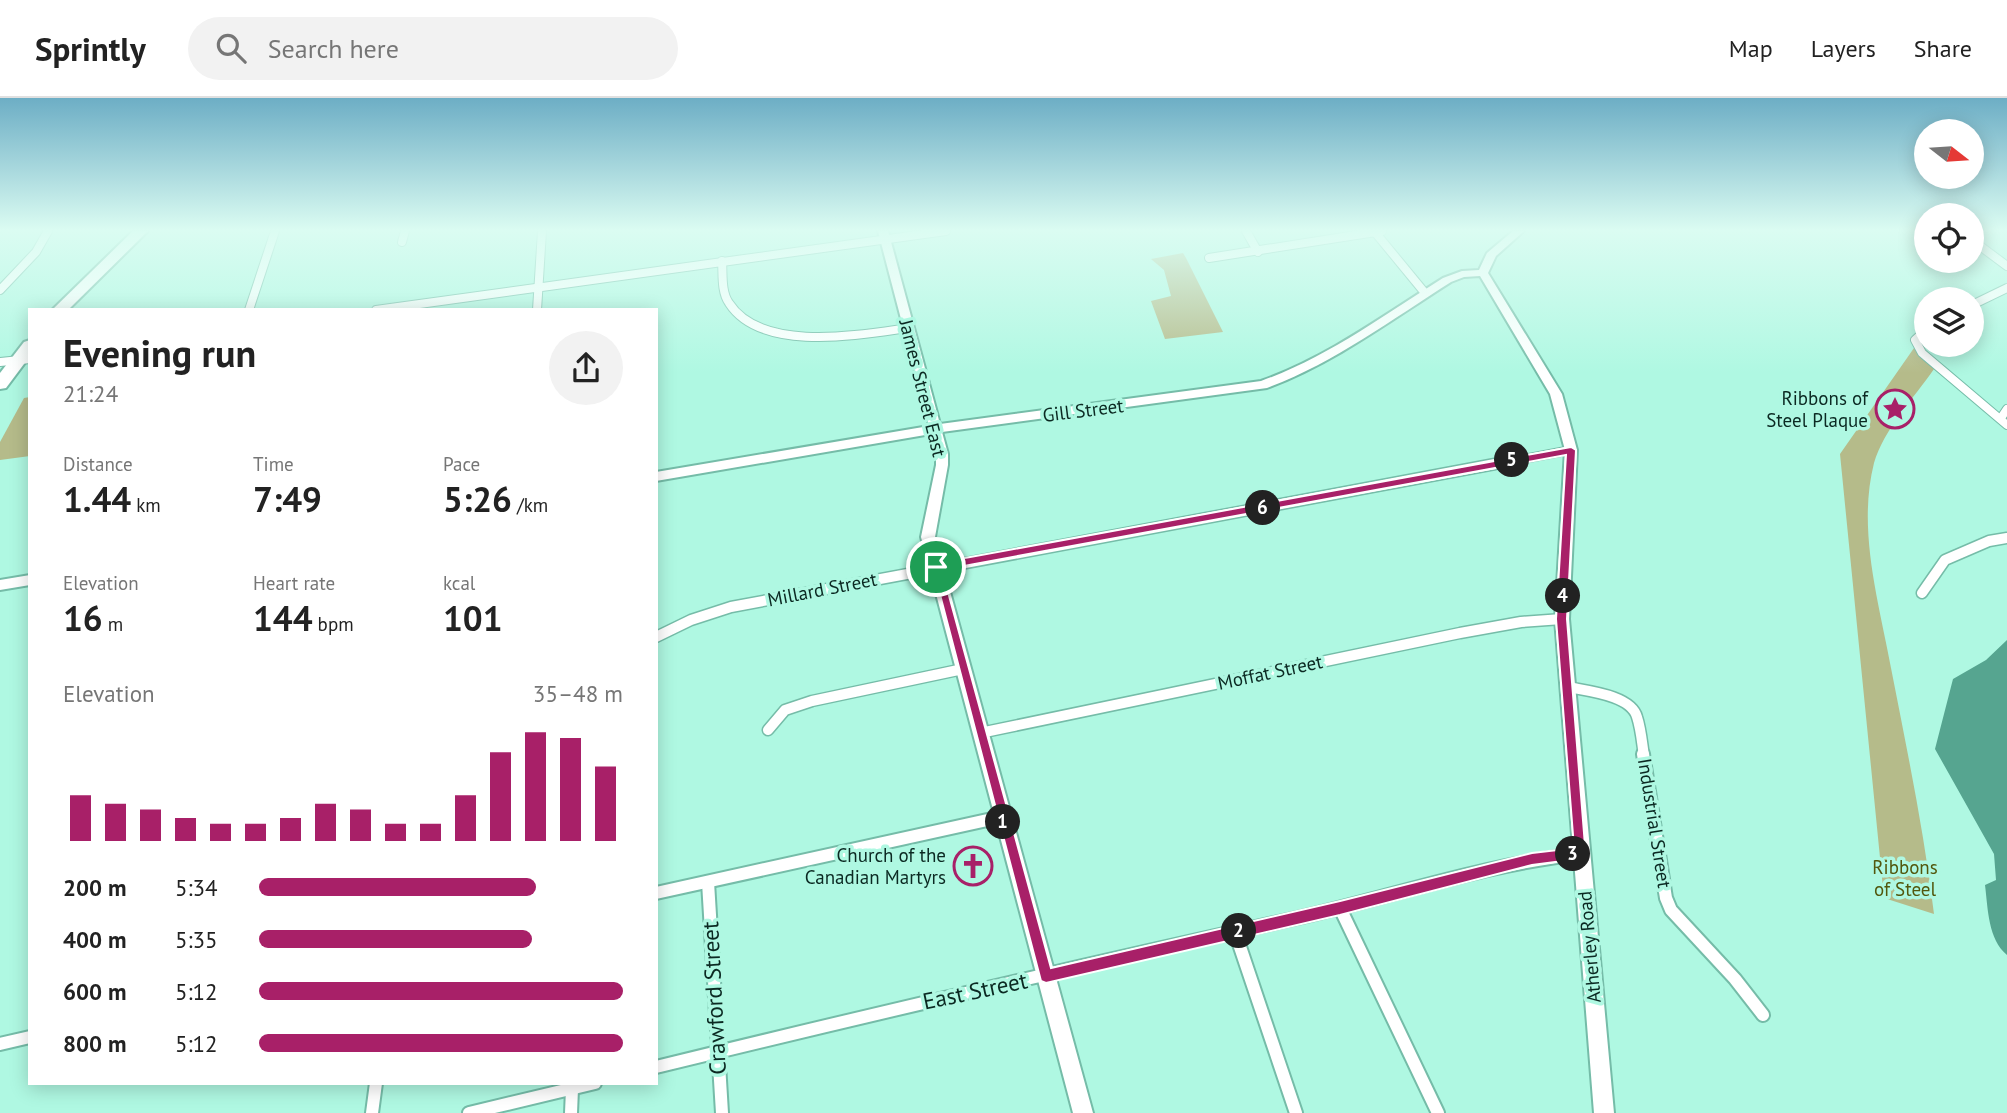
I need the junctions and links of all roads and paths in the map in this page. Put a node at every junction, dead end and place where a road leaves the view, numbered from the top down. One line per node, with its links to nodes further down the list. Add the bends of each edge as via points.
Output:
1 (92, 278): 14 (highway)
2 (259, 278): 15 (street)
3 (539, 278): 10 (street)
4 (599, 278): 10 (street)
5 (725, 278): 18 (street, via 729,304 741,318 761,328 815,337)
6 (895, 278): 18 (main road, James Street East)
7 (1411, 278): 12 (street)
8 (1453, 278): 12 (main road, Gill Street)
9 (1486, 278): 26 (main road, Atherley Road, via 1556,394)
10 (538, 287): 16 (street); 17 (street)
11 (2007, 288): 13 (street)
12 (1425, 293): 25 (main road, Gill Street, via 1302,369 1263,385)
13 (1984, 299)
14 (62, 308)
15 (250, 308)
16 (390, 308)
17 (537, 308)
18 (908, 328): 25 (main road, James Street East)
19 (1927, 357): 24 (street)
20 (24, 360): 21 (street); 22 (highway)
21 (0, 362)
22 (0, 384)
23 (2007, 409): 24 (street)
24 (2004, 421)
25 (935, 429): 27 (main road, Gill Street); 29 (main road, James Street East, via 943,471 928,523)
26 (1571, 450): 29 (street, Millard Street); 33 (main road, Atherley Road)
27 (658, 477)
28 (2007, 538): 32 (street, via 1945,560)
29 (936, 567): 34 (street, Millard Street, via 730,607); 35 (main road, James Street East)
30 (28, 580): 31 (main road)
31 (0, 585)
32 (1922, 593)
33 (1562, 619): 36 (main road, Atherley Road); 38 (street, Moffat Street, via 1460,633)
34 (658, 635)
35 (963, 668): 37 (street, via 812,701 785,710); 38 (main road, James Street East)
36 (1568, 687): 40 (main road, Atherley Road); 46 (street, Industrial Street, via 1612,699 1637,714 1671,910)
37 (768, 730)
38 (979, 733): 39 (main road, James Street East)
39 (1002, 817): 41 (street); 45 (main road, James Street East)
40 (1581, 854): 43 (street, East Street, via 1532,859); 61 (main road, Atherley Road)
41 (708, 882): 42 (street); 49 (street, Crawford Street)
42 (658, 893)
43 (1340, 908): 44 (street, East Street); 60 (street)
44 (1235, 932): 45 (street, East Street); 59 (street)
45 (1046, 976): 49 (street, East Street); 58 (main road, James Street East)
46 (1763, 1015)
47 (28, 1037): 48 (street)
48 (0, 1044)
49 (716, 1052): 50 (street, East Street); 57 (street, Crawford Street)
50 (658, 1067)
51 (376, 1085): 54 (street)
52 (587, 1085): 53 (street)
53 (572, 1089): 55 (street); 56 (street)
54 (372, 1113)
55 (469, 1113)
56 (571, 1113)
57 (722, 1113)
58 (1083, 1113)
59 (1296, 1113)
60 (1437, 1113)
61 (1604, 1113)

